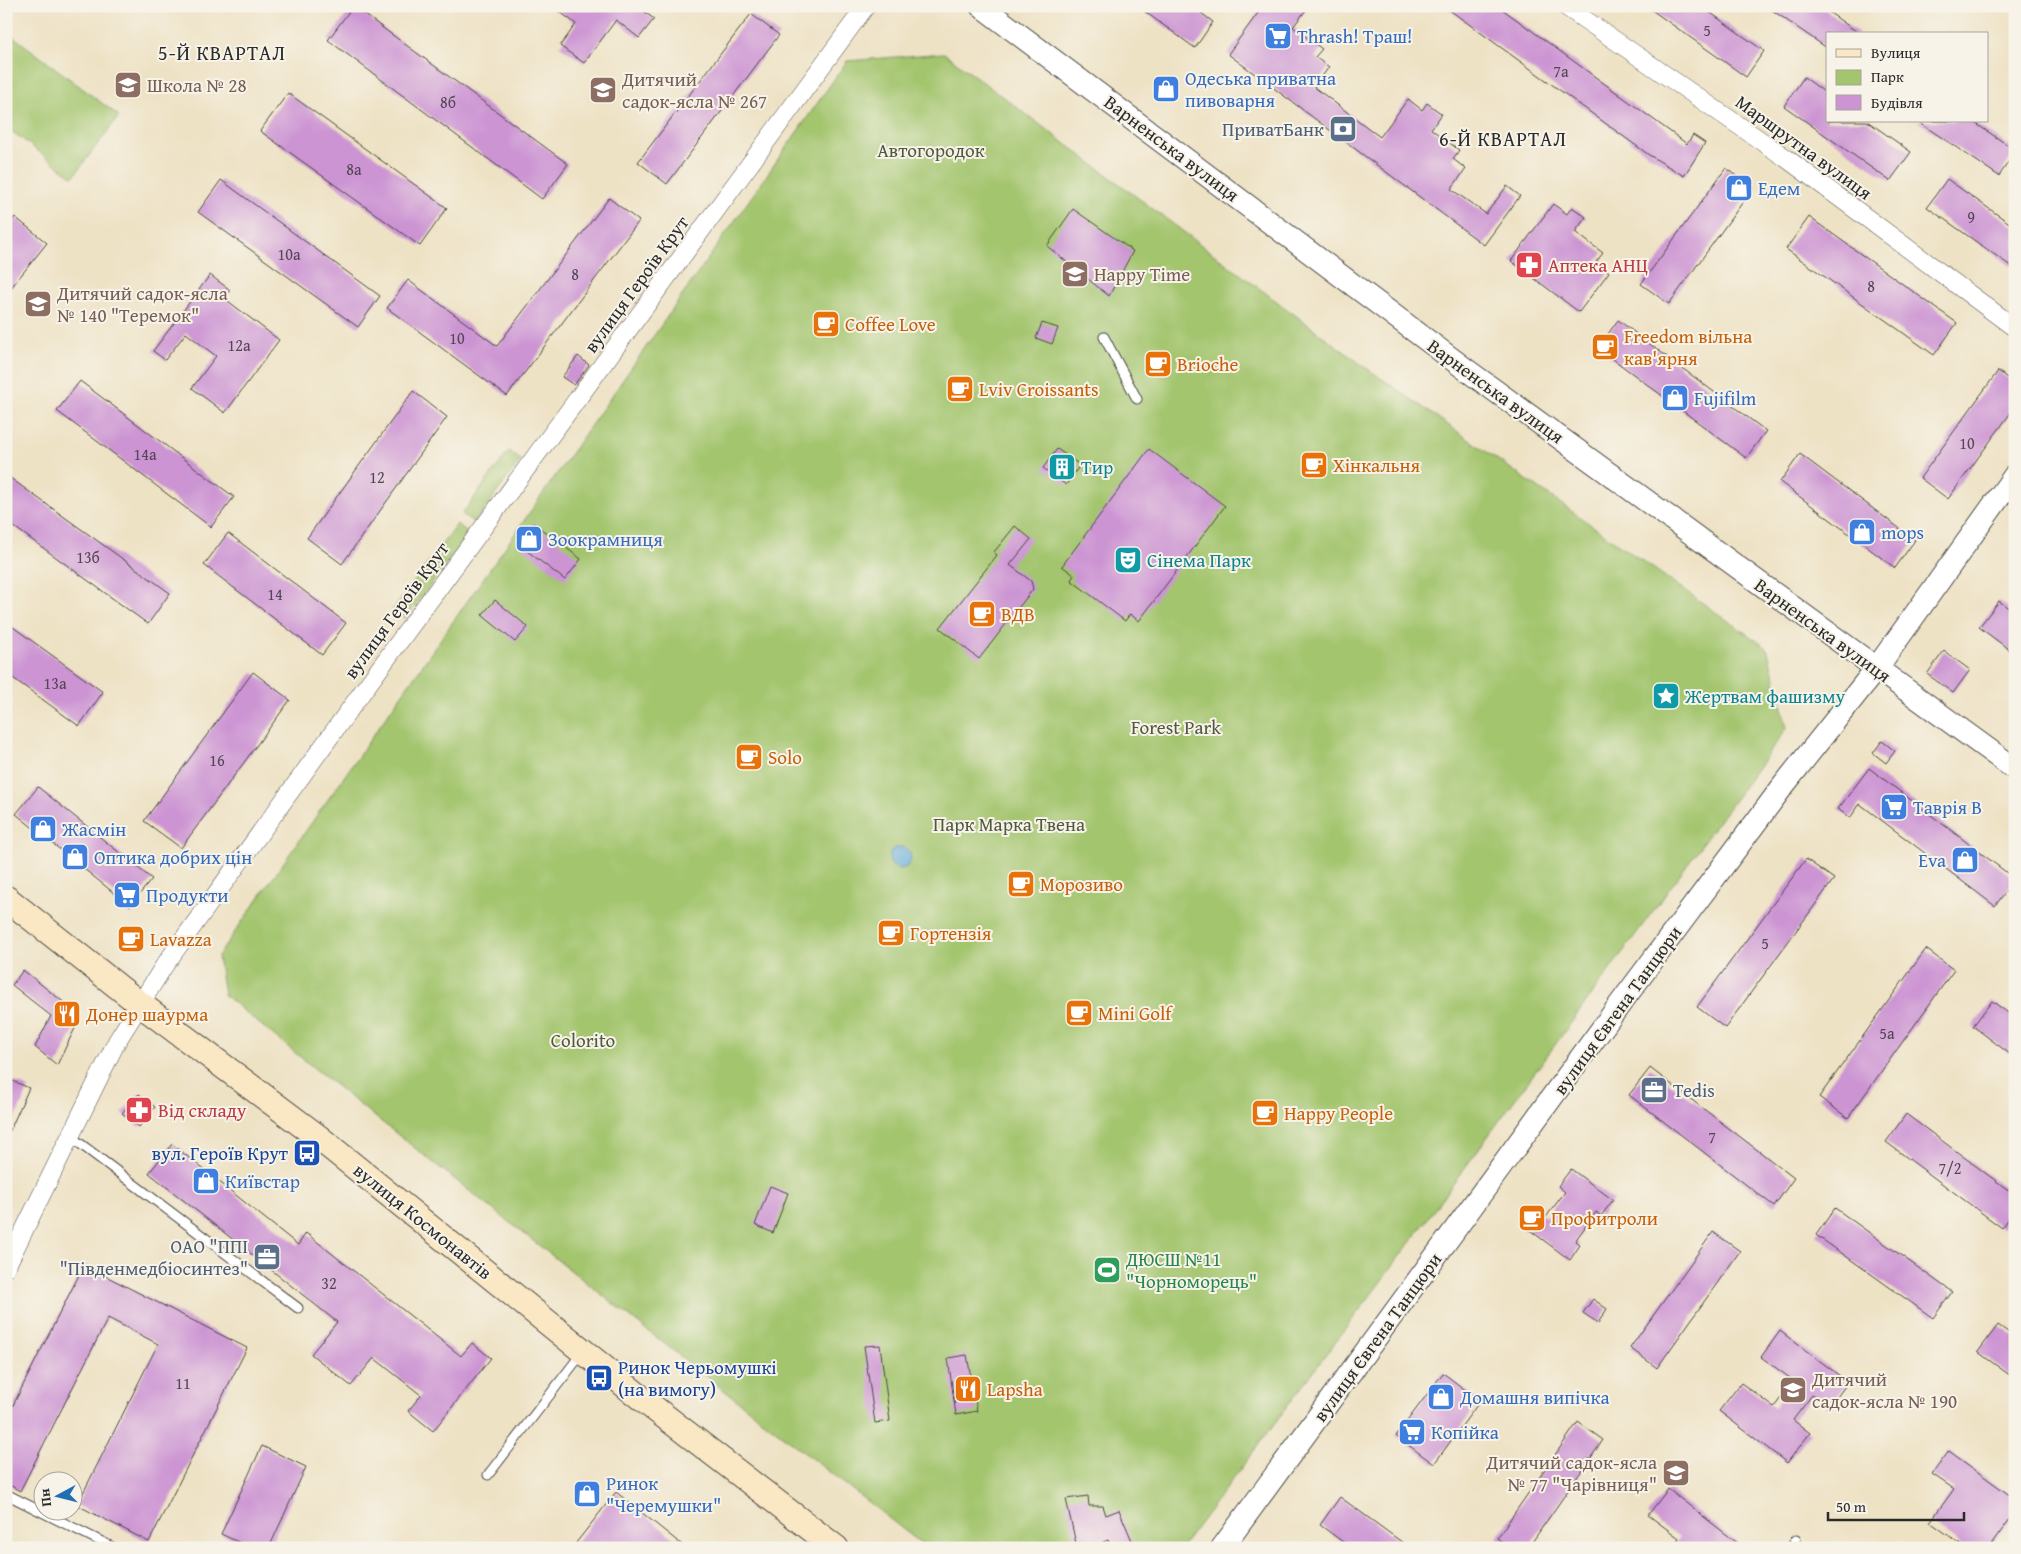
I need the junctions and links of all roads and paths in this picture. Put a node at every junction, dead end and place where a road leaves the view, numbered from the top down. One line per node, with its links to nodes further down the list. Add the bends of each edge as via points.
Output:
1 (866, 6): 11 (street, вулиця Героїв Крут, via 164,966)
2 (981, 6): 8 (street, Варненська вулиця, via 1468,371)
3 (1564, 6): 4 (street, Маршрутна вулиця, via 1786,158)
4 (2015, 328)
5 (1104, 337): 6 (lane)
6 (1137, 399)
7 (2015, 476): 8 (street, вулиця Євгена Танцюри)
8 (1876, 669): 9 (street, Варненська вулиця); 20 (street, вулиця Євгена Танцюри, via 1783,786 1649,965)
9 (2015, 769)
10 (6, 898): 11 (main road, вулиця Космонавтів)
11 (140, 1004): 12 (street, вулиця Героїв Крут, via 117,1041); 15 (main road, вулиця Космонавтів, via 318,1138)
12 (70, 1136): 13 (street, вулиця Героїв Крут); 14 (lane)
13 (6, 1267)
14 (298, 1308)
15 (584, 1351): 16 (lane); 18 (main road, вулиця Космонавтів)
16 (488, 1475)
17 (6, 1494): 19 (lane)
18 (823, 1542)
19 (114, 1548)
20 (1222, 1548)

